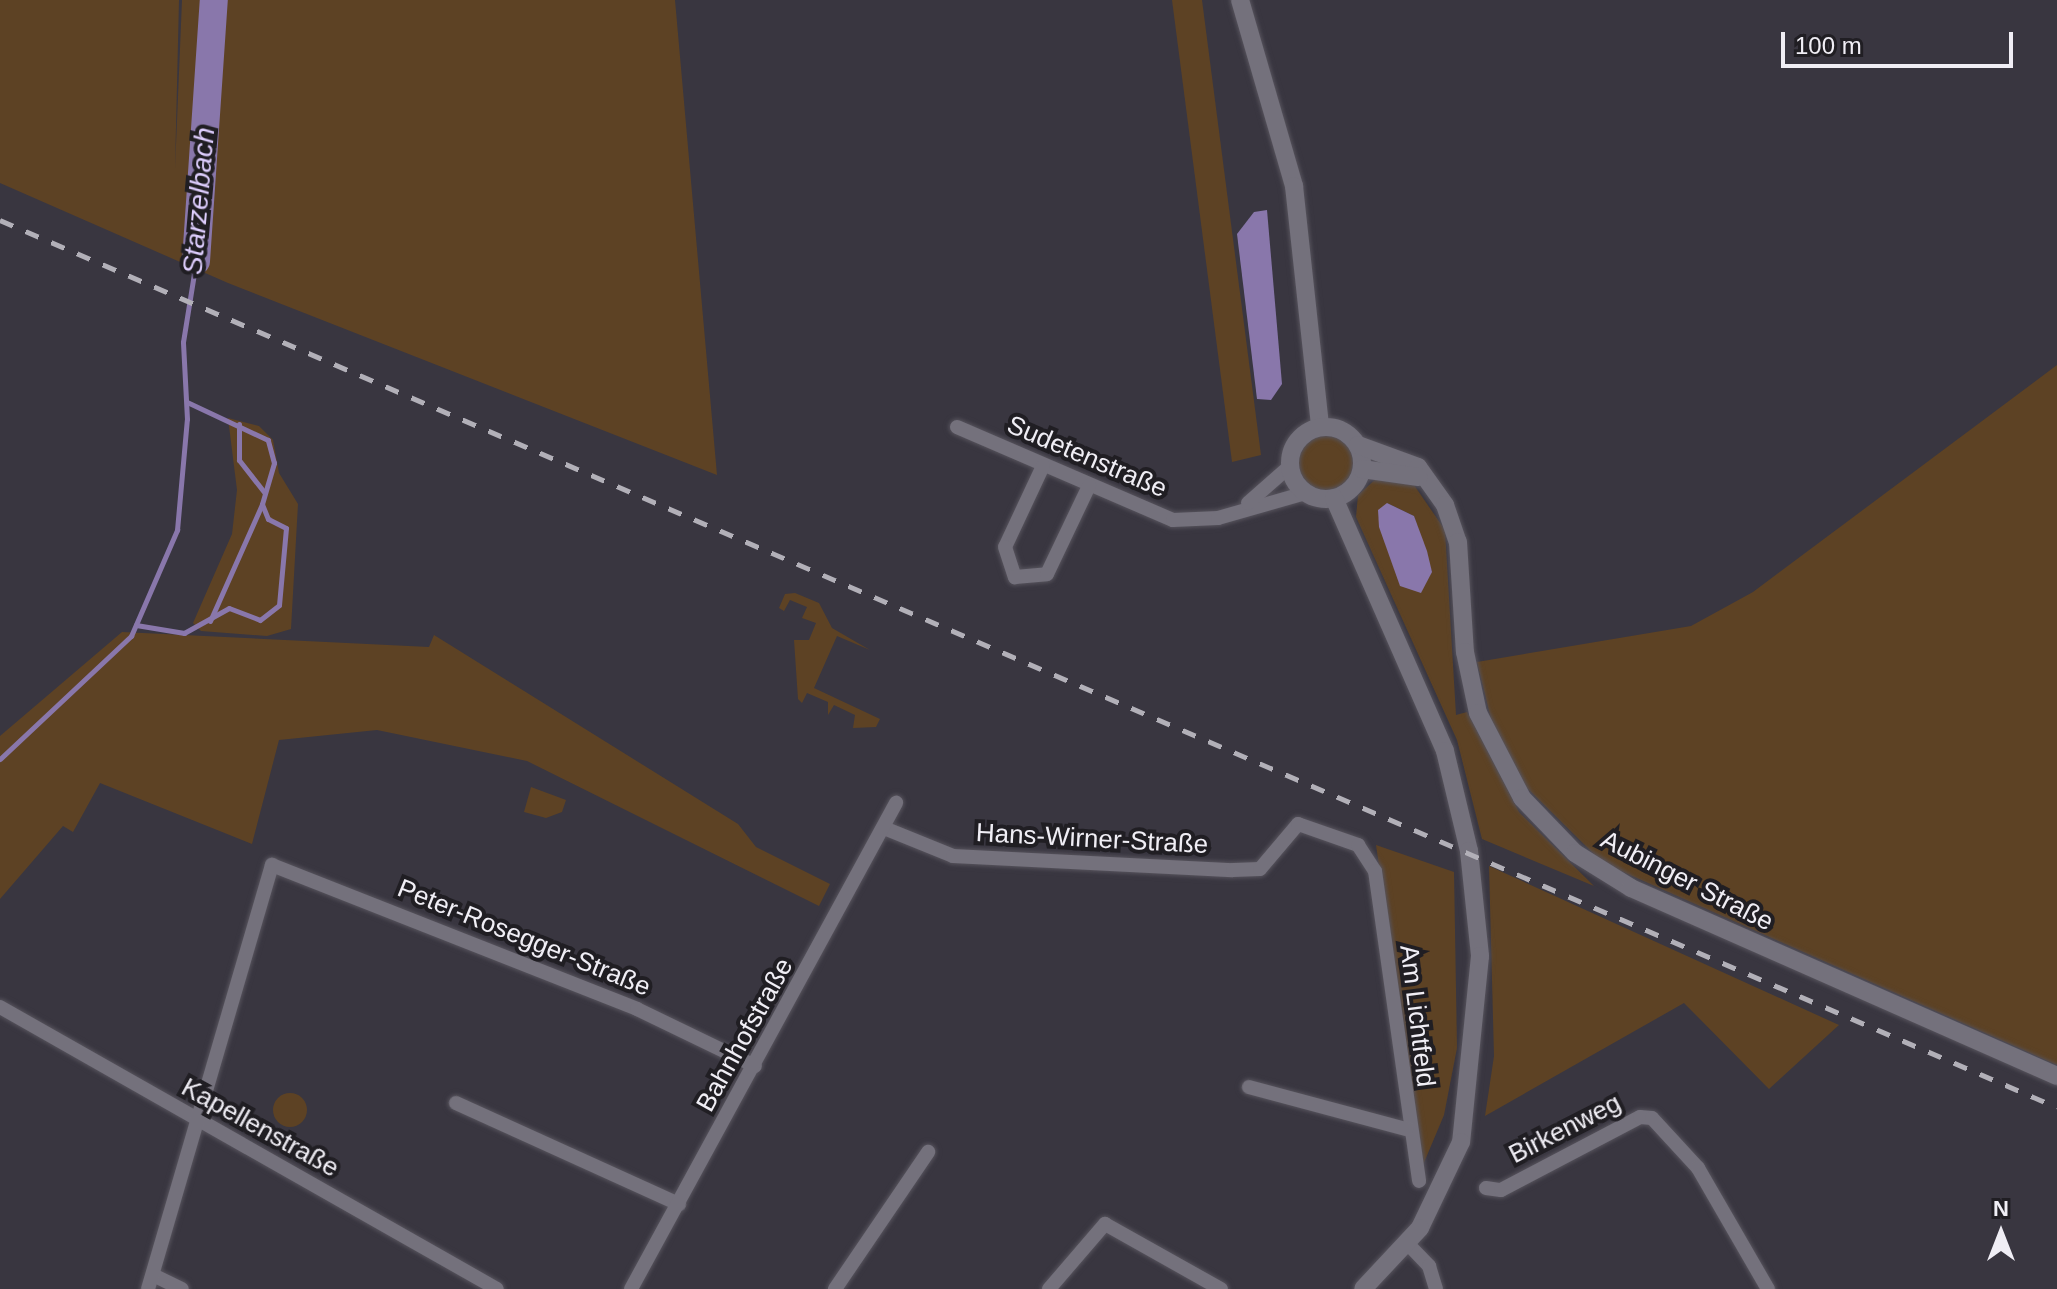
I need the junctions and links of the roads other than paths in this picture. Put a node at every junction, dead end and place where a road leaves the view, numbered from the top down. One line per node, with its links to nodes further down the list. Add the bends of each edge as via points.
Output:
1 (1240, 0): 3 (main road, via 1294,186)
2 (957, 427): 5 (street, Sudetenstraße)
3 (1320, 427): 4 (main road, via 1342,430); 6 (main road, via 1294,445)
4 (1358, 445): 7 (main road); 9 (main road, Aubinger Straße, via 1409,461)
5 (1043, 466): 8 (street, Sudetenstraße); 8 (street, via 1005,547 1015,577 1047,574)
6 (1290, 466): 10 (main road); 12 (street, Sudetenstraße)
7 (1362, 469): 9 (main road, via 1407,472); 11 (main road, via 1355,485)
8 (1089, 486): 12 (street, Sudetenstraße, via 1173,520 1202,521)
9 (1437, 491): 18 (main road, Aubinger Straße, via 1458,542 1465,652 1478,713 1508,777 1554,833 1631,888)
10 (1306, 493): 11 (main road); 12 (street, Sudetenstraße)
11 (1334, 498): 27 (main road, via 1429,708 1458,793 1478,918 1480,994 1461,1142 1441,1193)
12 (1245, 506)
13 (896, 803): 14 (street, Bahnhofstraße)
14 (884, 828): 15 (street, Hans-Wirner-Straße, via 953,856 1233,870 1260,869 1298,824 1313,824); 17 (street, Bahnhofstraße)
15 (1370, 856): 22 (street, Am Lichtfeld)
16 (0, 1007): 21 (street, Kapellenstraße)
17 (755, 1066): 21 (street, Peter-Rosegger-Straße, via 637,1009 272,865); 26 (street, Bahnhofstraße)
18 (2057, 1076)
19 (1249, 1087): 22 (street)
20 (456, 1103): 26 (street)
21 (201, 1124): 28 (street); 30 (street, Kapellenstraße)
22 (1406, 1129): 24 (street, Am Lichtfeld)
23 (928, 1152): 32 (street)
24 (1419, 1181)
25 (1486, 1188): 37 (street, Birkenweg, via 1501,1190 1640,1117 1652,1118 1698,1168)
26 (679, 1204): 31 (street, Bahnhofstraße)
27 (1407, 1243): 35 (main road); 36 (street, via 1429,1266)
28 (151, 1282): 29 (street)
29 (182, 1289)
30 (497, 1289)
31 (631, 1289)
32 (835, 1289)
33 (1049, 1289): 34 (street, via 1105,1224)
34 (1221, 1289)
35 (1363, 1289)
36 (1436, 1289)
37 (1768, 1289)

